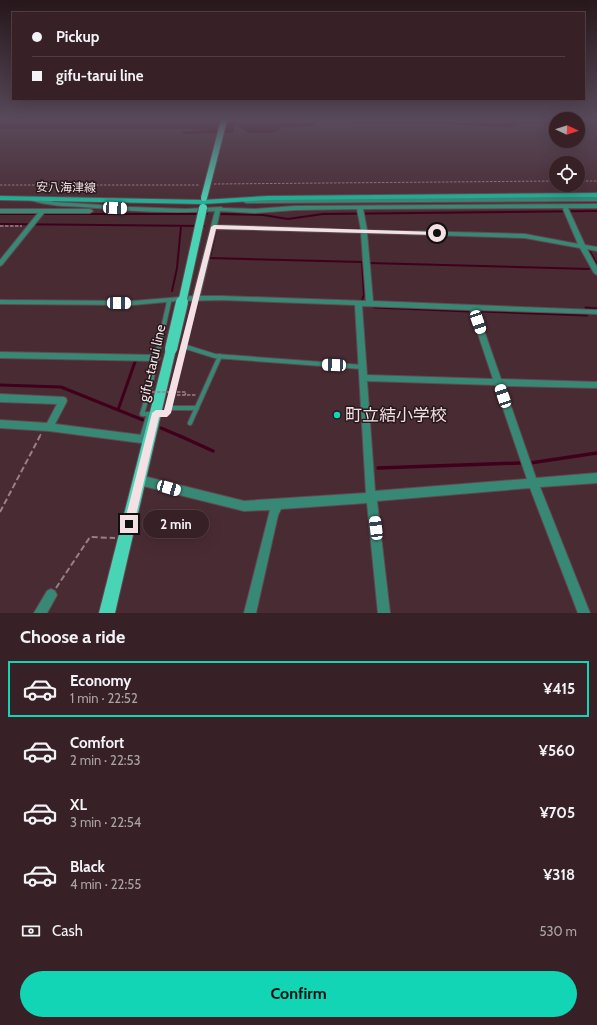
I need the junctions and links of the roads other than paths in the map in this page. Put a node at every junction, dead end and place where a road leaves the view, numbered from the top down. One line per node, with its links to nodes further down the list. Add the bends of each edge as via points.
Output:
1 (217, 149): 9 (main road, gifu-tarui line, bridge)
2 (597, 196): 7 (street, 安八海津線, via 297,197)
3 (0, 198): 4 (street, 安八海津線)
4 (29, 198): 9 (street, 安八海津線); 16 (street, via 64,204)
5 (597, 199): 6 (street)
6 (442, 200): 8 (street); 10 (street)
7 (238, 201): 8 (street); 9 (street, 安八海津線)
8 (287, 201): 13 (street)
9 (203, 203): 32 (main road, gifu-tarui line, bridge)
10 (519, 206): 11 (street); 12 (street); 14 (street)
11 (597, 206)
12 (360, 208): 13 (street, via 255,211); 20 (street)
13 (218, 209): 16 (street); 19 (street)
14 (566, 209): 15 (street); 21 (street)
15 (597, 209)
16 (147, 210): 18 (street)
17 (0, 211): 18 (street)
18 (42, 211): 23 (street)
19 (214, 227): 20 (street); 25 (street)
20 (364, 231): 21 (street, via 524,236); 29 (street)
21 (582, 246): 22 (street); 24 (street)
22 (597, 249)
23 (0, 264)
24 (597, 274)
25 (196, 298): 26 (street); 28 (street); 32 (lane)
26 (169, 300): 27 (street, via 133,303); 35 (lane)
27 (0, 302)
28 (358, 304): 29 (street); 36 (street)
29 (370, 304): 30 (street)
30 (473, 308): 31 (street); 38 (street)
31 (597, 312)
32 (177, 347): 34 (lane); 42 (main road, gifu-tarui line)
33 (0, 355): 35 (street)
34 (220, 356): 36 (lane); 41 (lane)
35 (156, 358): 46 (lane, via 142,414 149,414)
36 (362, 367): 37 (street)
37 (364, 378): 38 (street); 50 (street)
38 (498, 382): 39 (street); 49 (street)
39 (597, 385)
40 (0, 398): 45 (street, via 63,401)
41 (197, 408): 42 (lane); 43 (lane)
42 (162, 410): 46 (main road, gifu-tarui line)
43 (190, 423)
44 (0, 424): 45 (street)
45 (47, 427): 46 (street)
46 (146, 439): 48 (main road, gifu-tarui line)
47 (597, 478): 49 (street)
48 (139, 480): 51 (street, via 244,506); 54 (main road, gifu-tarui line)
49 (533, 483): 50 (street); 57 (street)
50 (372, 497): 51 (street); 56 (street)
51 (278, 505): 55 (street, via 273,514)
52 (51, 595): 53 (street)
53 (40, 613)
54 (107, 613)
55 (250, 613)
56 (384, 613)
57 (584, 613)

